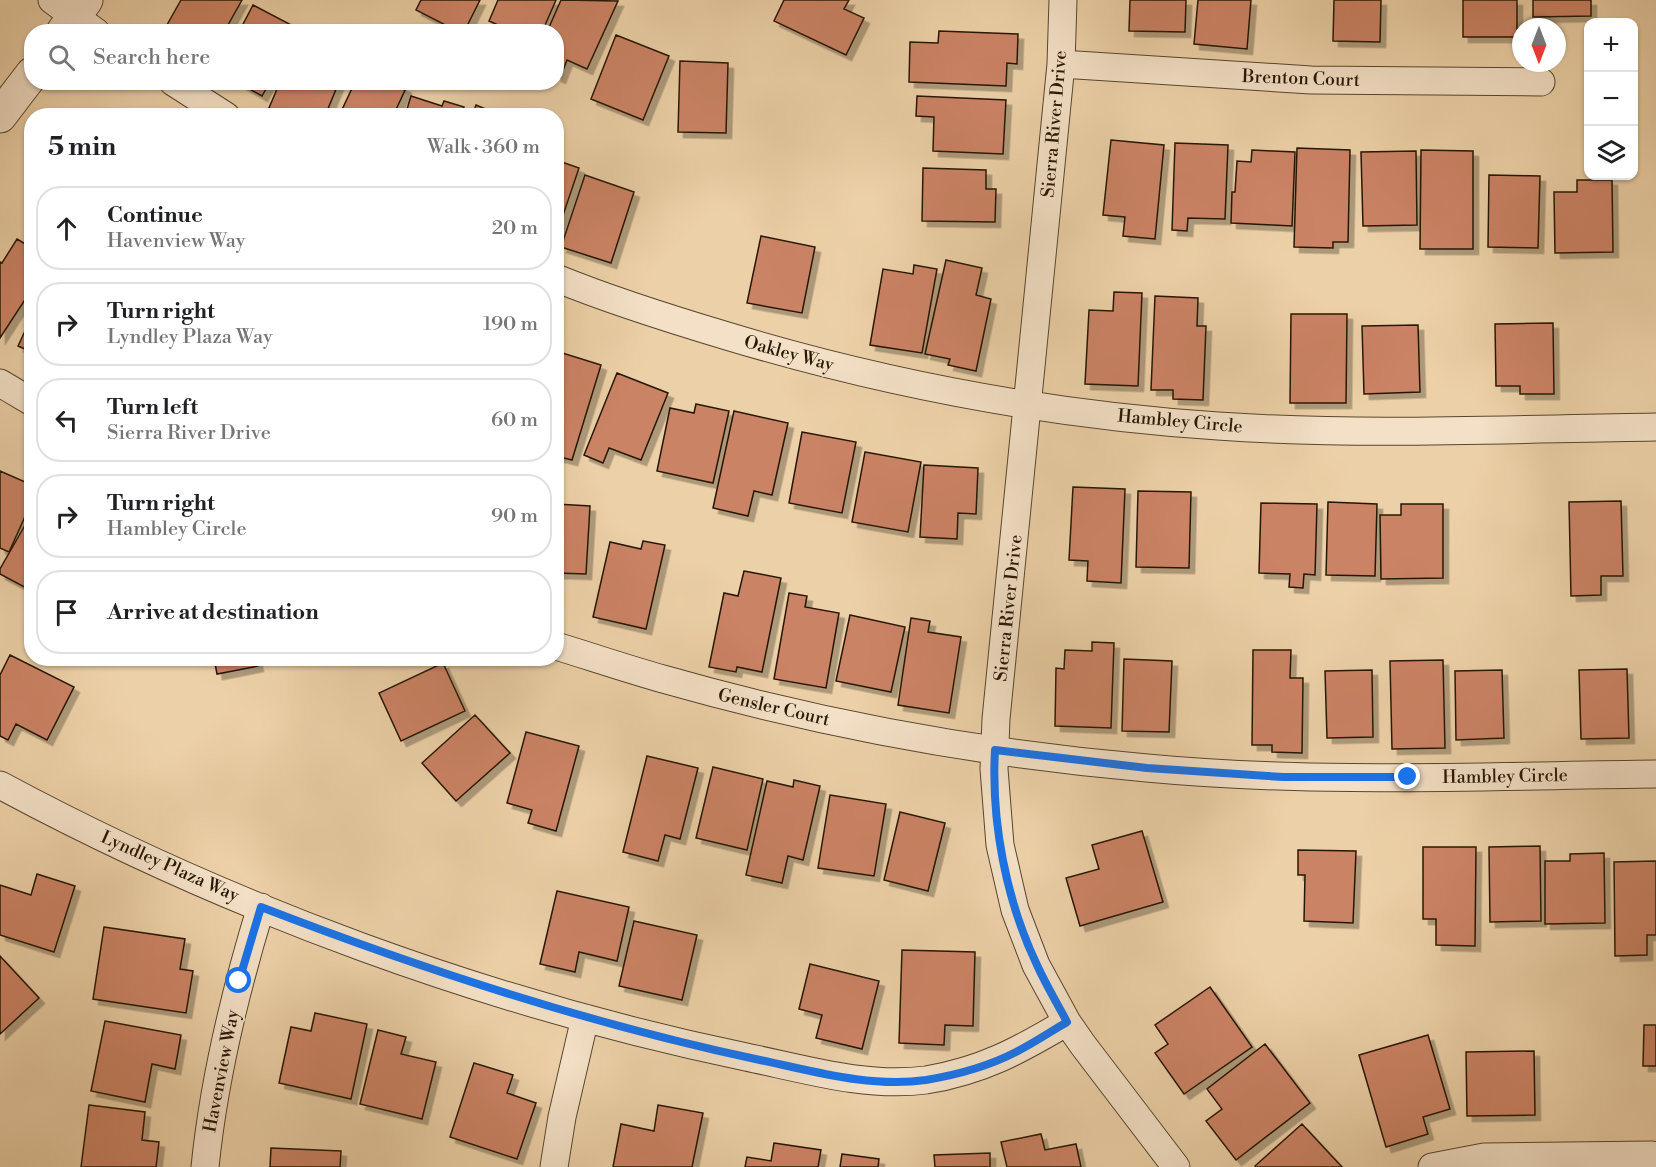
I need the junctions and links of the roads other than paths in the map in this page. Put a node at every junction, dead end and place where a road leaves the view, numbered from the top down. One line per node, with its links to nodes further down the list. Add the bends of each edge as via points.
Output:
1 (1063, 0): 2 (street, Sierra River Drive)
2 (1061, 64): 3 (street, Brenton Court, via 1311,80); 11 (street, Sierra River Drive)
3 (1541, 82)
4 (24, 84): 7 (street)
5 (185, 90): 6 (street)
6 (214, 108)
7 (0, 116)
8 (564, 281): 11 (street, Oakley Way, via 673,320 785,353 898,381)
9 (0, 383): 10 (street)
10 (24, 397)
11 (1028, 405): 12 (street, Hambley Circle, via 1217,426 1334,431); 14 (street, Sierra River Drive)
12 (1656, 428)
13 (564, 649): 14 (street, Gensler Court, via 748,702 880,731)
14 (995, 750): 15 (street, Hambley Circle, via 1147,768 1283,777); 19 (street, Sierra River Drive, via 1000,845 1016,910 1036,965)
15 (1656, 774)
16 (0, 785): 17 (street, Lyndley Plaza Way, via 146,857)
17 (261, 907): 18 (street, Lyndley Plaza Way, via 453,978); 21 (street, Havenview Way, via 239,981 211,1113)
18 (585, 1018): 19 (street, Lyndley Plaza Way, via 700,1047 876,1081 924,1080 971,1070 1016,1052); 22 (street)
19 (1067, 1022): 23 (street, Sierra River Drive)
20 (1652, 1155): 24 (street, via 1484,1157)
21 (206, 1167)
22 (554, 1167)
23 (1176, 1167)
24 (1432, 1167)

